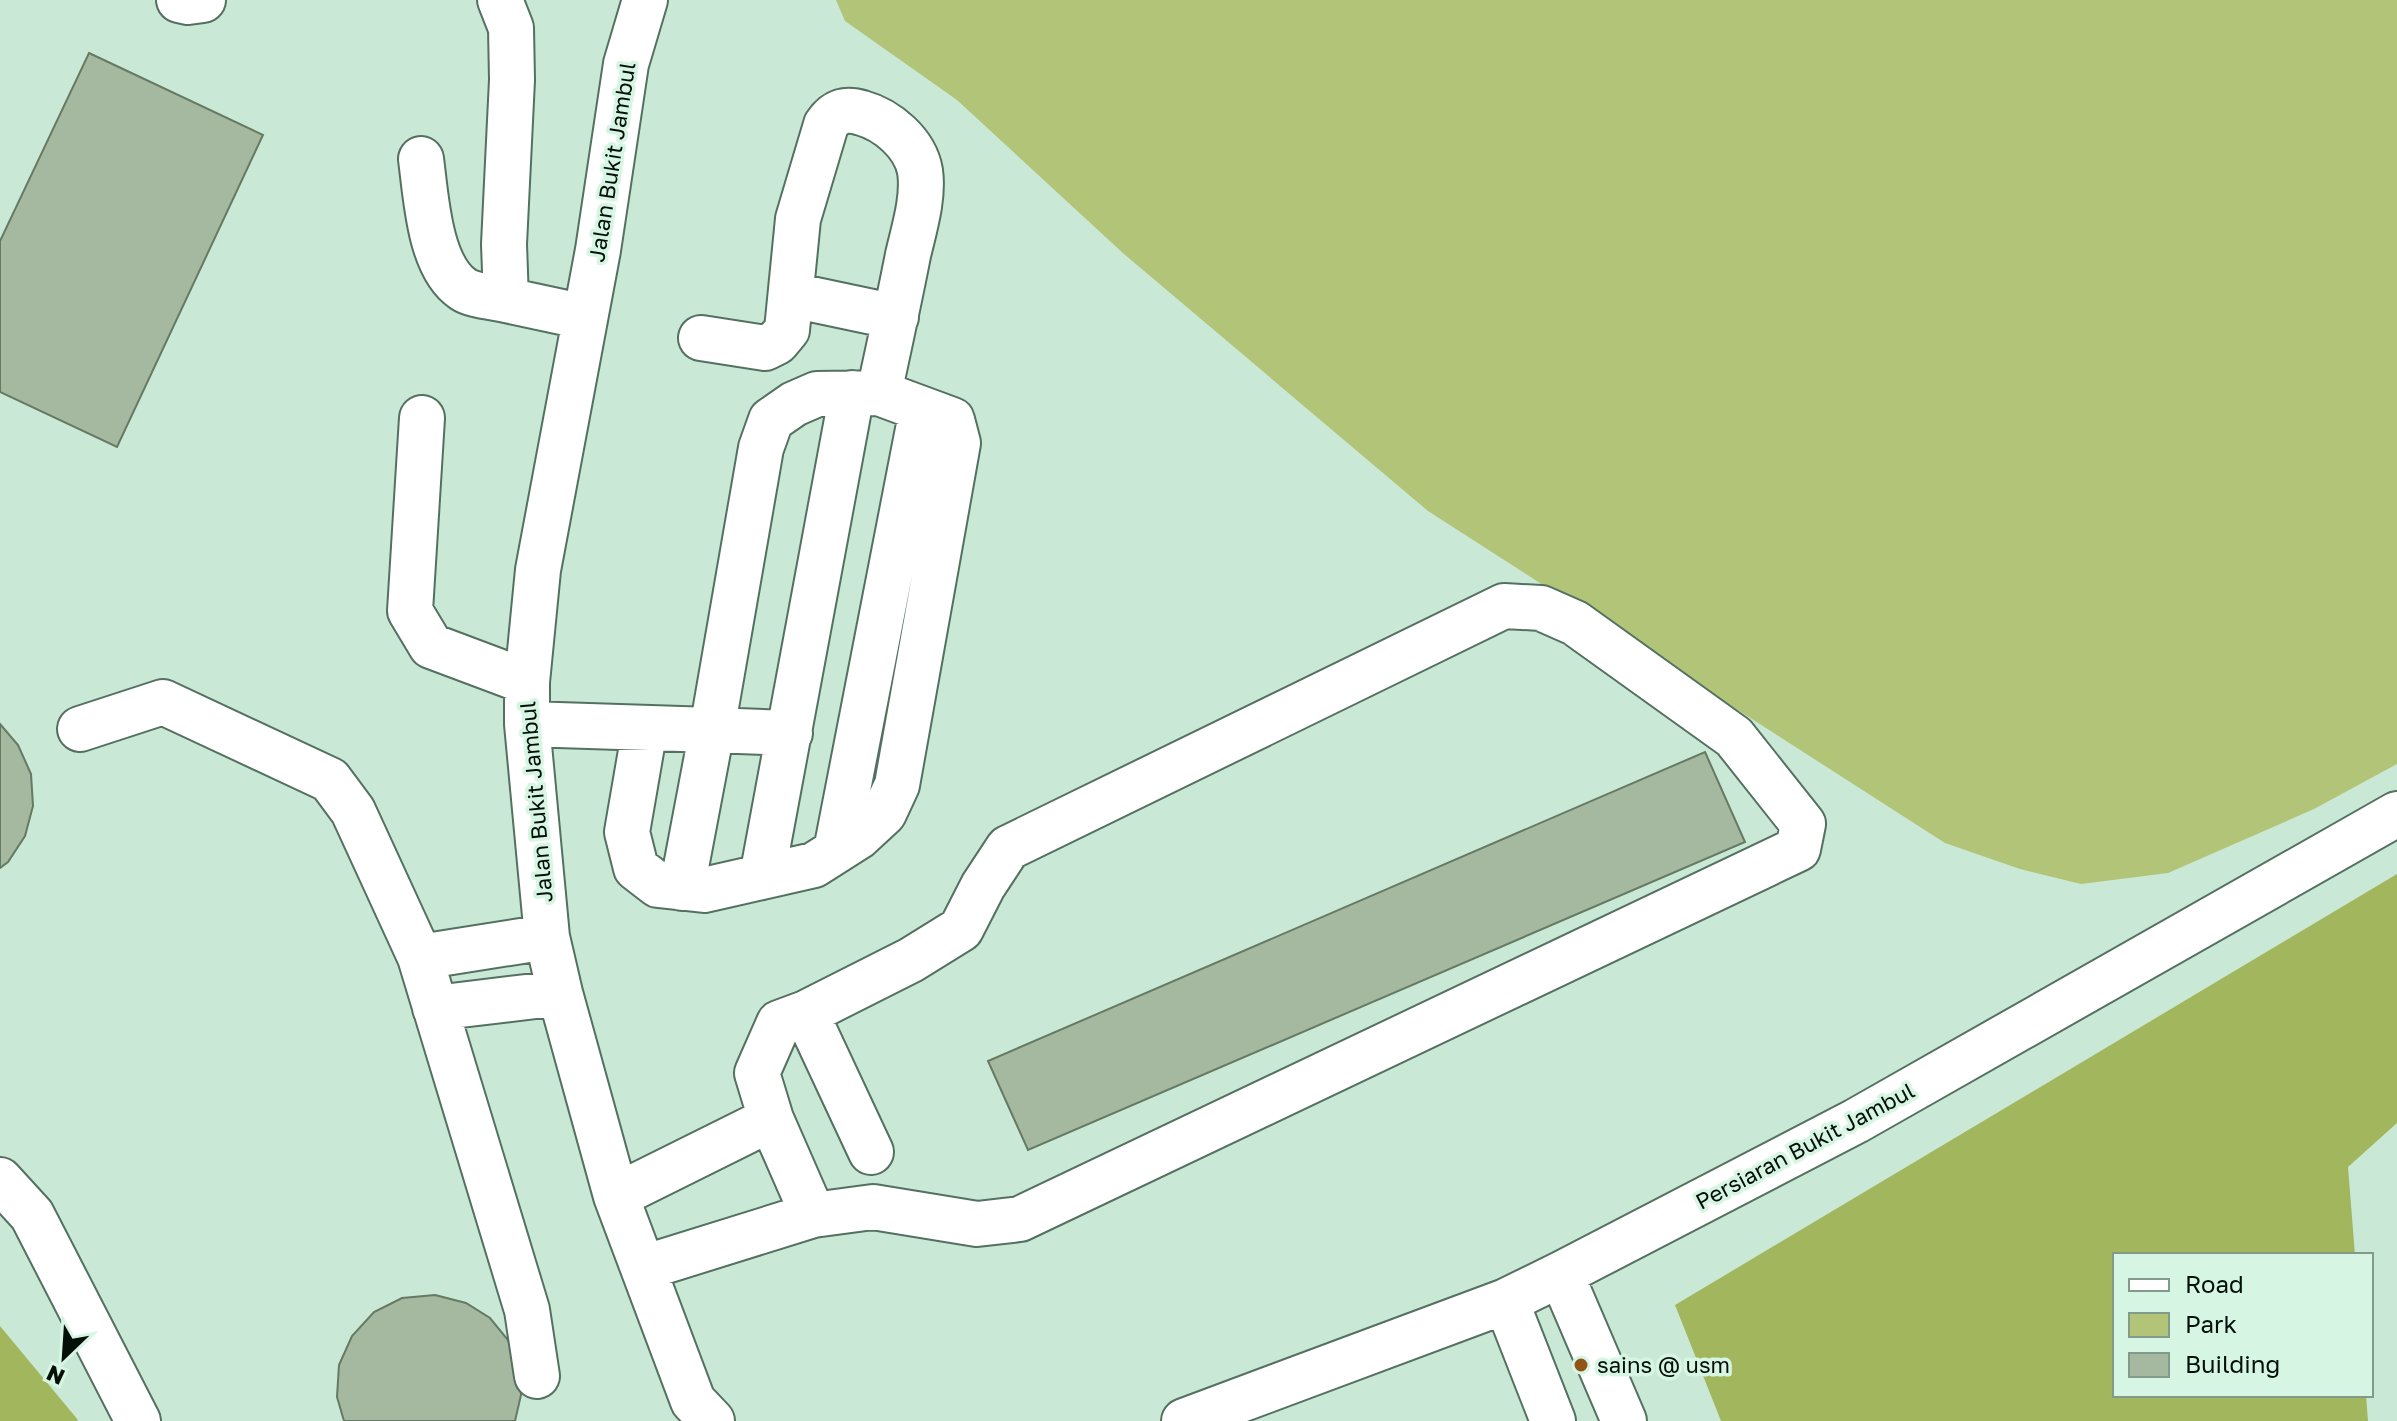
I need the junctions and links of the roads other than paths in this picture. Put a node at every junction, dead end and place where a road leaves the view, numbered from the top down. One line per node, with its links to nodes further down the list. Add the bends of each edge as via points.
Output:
1 (179, 0): 2 (street)
2 (203, 0)
3 (645, 0): 8 (street, Jalan Bukit Jambul, via 626,64)
4 (498, 9): 7 (street, via 512,80)
5 (421, 159): 7 (street, via 442,264 464,290)
6 (792, 295): 9 (street); 9 (street, via 798,219 817,153 832,116 851,110 875,117 899,134 920,171); 10 (street, via 787,330 765,348)
7 (506, 300): 8 (street)
8 (585, 317): 13 (street, Jalan Bukit Jambul, via 538,570)
9 (896, 317): 11 (street)
10 (701, 338)
11 (866, 393): 16 (street, via 817,394 771,420 761,448); 17 (street); 19 (street, via 952,420 958,443 897,785 884,813 858,837 814,865)
12 (422, 418): 13 (street, via 410,611 431,646)
13 (527, 703): 14 (street); 21 (street, Jalan Bukit Jambul)
14 (645, 728): 16 (street); 20 (street, via 627,832 636,868 658,885)
15 (80, 729): 22 (street, via 163,702 330,780 353,811)
16 (712, 730): 17 (street); 20 (street)
17 (790, 733): 19 (street)
18 (2397, 814): 32 (street, Persiaran Bukit Jambul, via 1856,1121)
19 (762, 877): 20 (street, via 704,890)
20 (682, 888)
21 (547, 937): 22 (street); 23 (street, Jalan Bukit Jambul)
22 (420, 957): 24 (street)
23 (560, 993): 24 (street); 29 (street, Jalan Bukit Jambul)
24 (435, 1008): 34 (street, via 527,1310)
25 (806, 1013): 26 (street, via 779,1023 757,1073); 27 (street); 30 (street, via 961,929 1008,848 1504,606 1541,608 1575,623 1734,737 1803,824 1798,849 1020,1219 977,1224 873,1207)
26 (771, 1119): 29 (street); 30 (street)
27 (871, 1152)
28 (0, 1180): 36 (street, via 32,1215)
29 (616, 1196): 31 (street, Jalan Bukit Jambul)
30 (813, 1215): 31 (street)
31 (643, 1268): 35 (street, Jalan Bukit Jambul)
32 (1561, 1274): 33 (street, Persiaran Bukit Jambul); 39 (street)
33 (1506, 1301): 37 (street, Persiaran Bukit Jambul); 38 (street)
34 (537, 1376)
35 (699, 1414)
36 (138, 1421)
37 (1184, 1421)
38 (1553, 1421)
39 (1624, 1421)

